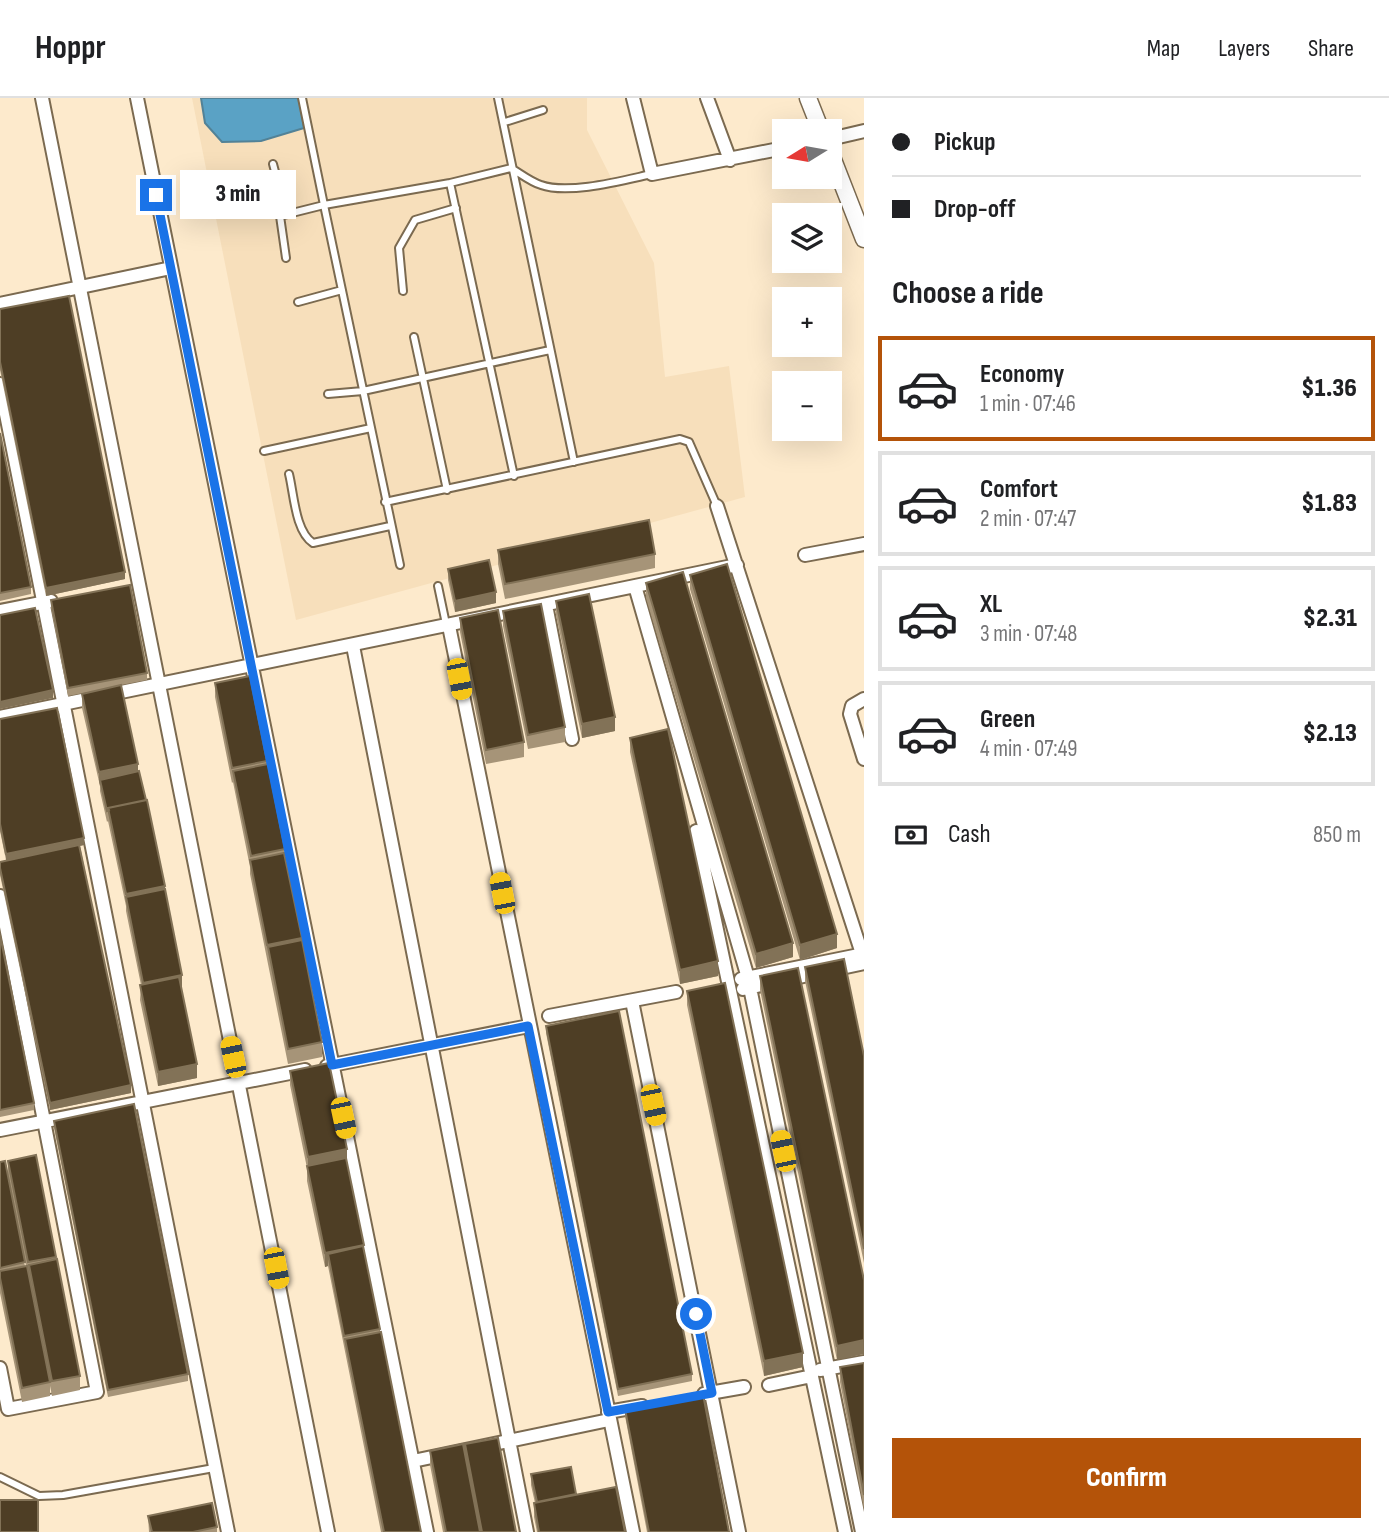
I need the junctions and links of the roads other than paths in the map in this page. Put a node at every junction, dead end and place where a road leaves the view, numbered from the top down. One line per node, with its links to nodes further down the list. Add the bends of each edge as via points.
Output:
1 (42, 98): 26 (street)
2 (137, 98): 25 (street)
3 (302, 98): 20 (lane)
4 (498, 98): 10 (lane)
5 (633, 98): 17 (street)
6 (707, 98): 14 (street)
7 (808, 98): 9 (street)
8 (543, 110): 10 (lane)
9 (816, 119)
10 (505, 122): 16 (lane)
11 (864, 131): 12 (street)
12 (842, 136)
13 (772, 151): 14 (street)
14 (730, 160): 17 (street)
15 (273, 163): 22 (lane)
16 (511, 168): 17 (lane, via 541,185 561,188); 19 (lane); 32 (lane)
17 (652, 174)
18 (842, 183): 23 (street)
19 (450, 184): 20 (lane); 21 (lane)
20 (324, 205): 22 (lane); 27 (lane)
21 (456, 208): 28 (lane, via 415,220 400,248); 33 (lane)
22 (286, 213): 24 (lane, via 279,219)
23 (864, 239)
24 (286, 258)
25 (171, 268): 26 (street); 59 (street)
26 (79, 288): 30 (street); 60 (street, via 130,584)
27 (342, 290): 29 (lane); 36 (lane)
28 (402, 292)
29 (298, 302)
30 (0, 304)
31 (414, 337): 34 (lane)
32 (550, 350): 33 (lane); 40 (lane)
33 (490, 363): 34 (lane); 42 (lane)
34 (424, 378): 36 (lane); 43 (lane)
35 (0, 383): 54 (street)
36 (363, 391): 37 (lane); 38 (lane)
37 (328, 394)
38 (370, 428): 39 (lane); 44 (lane)
39 (264, 451)
40 (574, 462): 42 (lane); 45 (lane, via 680,439 689,442)
41 (289, 474): 46 (lane, via 302,531 310,541)
42 (514, 476): 43 (lane)
43 (447, 490): 44 (lane)
44 (385, 502): 46 (lane)
45 (718, 506): 50 (street)
46 (390, 526): 49 (lane)
47 (864, 544): 48 (street)
48 (805, 555)
49 (400, 565)
50 (737, 565): 52 (street); 68 (street)
51 (438, 586): 57 (lane)
52 (635, 586): 55 (street); 64 (street)
53 (71, 597): 54 (street)
54 (45, 602): 56 (street); 62 (street)
55 (546, 606): 57 (street); 65 (street)
56 (0, 611)
57 (448, 626): 58 (street); 74 (street)
58 (353, 646): 59 (street); 75 (street)
59 (252, 667): 60 (street); 76 (street)
60 (158, 685): 62 (street); 77 (street)
61 (864, 699): 66 (street, via 852,706 850,714)
62 (65, 703): 63 (street); 78 (street)
63 (0, 717)
64 (674, 728): 69 (street); 70 (street)
65 (572, 739)
66 (864, 759)
67 (0, 896): 79 (street)
68 (864, 958): 69 (street)
69 (749, 982): 70 (street); 84 (street)
70 (728, 987): 85 (street)
71 (685, 994): 72 (street)
72 (632, 1001): 73 (street); 88 (street)
73 (549, 1016)
74 (528, 1026): 75 (street); 91 (street)
75 (432, 1045): 76 (street); 92 (street)
76 (332, 1065): 77 (street); 93 (street)
77 (239, 1083): 78 (street); 97 (street)
78 (141, 1103): 79 (street); 94 (street)
79 (44, 1121): 80 (street); 82 (street, via 97,1392 8,1409)
80 (0, 1130)
81 (864, 1362): 84 (street)
82 (0, 1368)
83 (864, 1372): 84 (street)
84 (829, 1374): 85 (street); 103 (street)
85 (812, 1377): 86 (street); 102 (street)
86 (769, 1385)
87 (744, 1387): 88 (street)
88 (712, 1393): 89 (street); 101 (street)
89 (686, 1398)
90 (660, 1402): 91 (street)
91 (608, 1416): 92 (street); 100 (street)
92 (510, 1441): 93 (street); 99 (street)
93 (413, 1461): 98 (street)
94 (214, 1468): 95 (lane, via 63,1495 39,1496); 96 (street)
95 (0, 1477)
96 (228, 1532)
97 (328, 1532)
98 (428, 1532)
99 (527, 1532)
100 (633, 1532)
101 (739, 1532)
102 (845, 1532)
103 (862, 1532)

